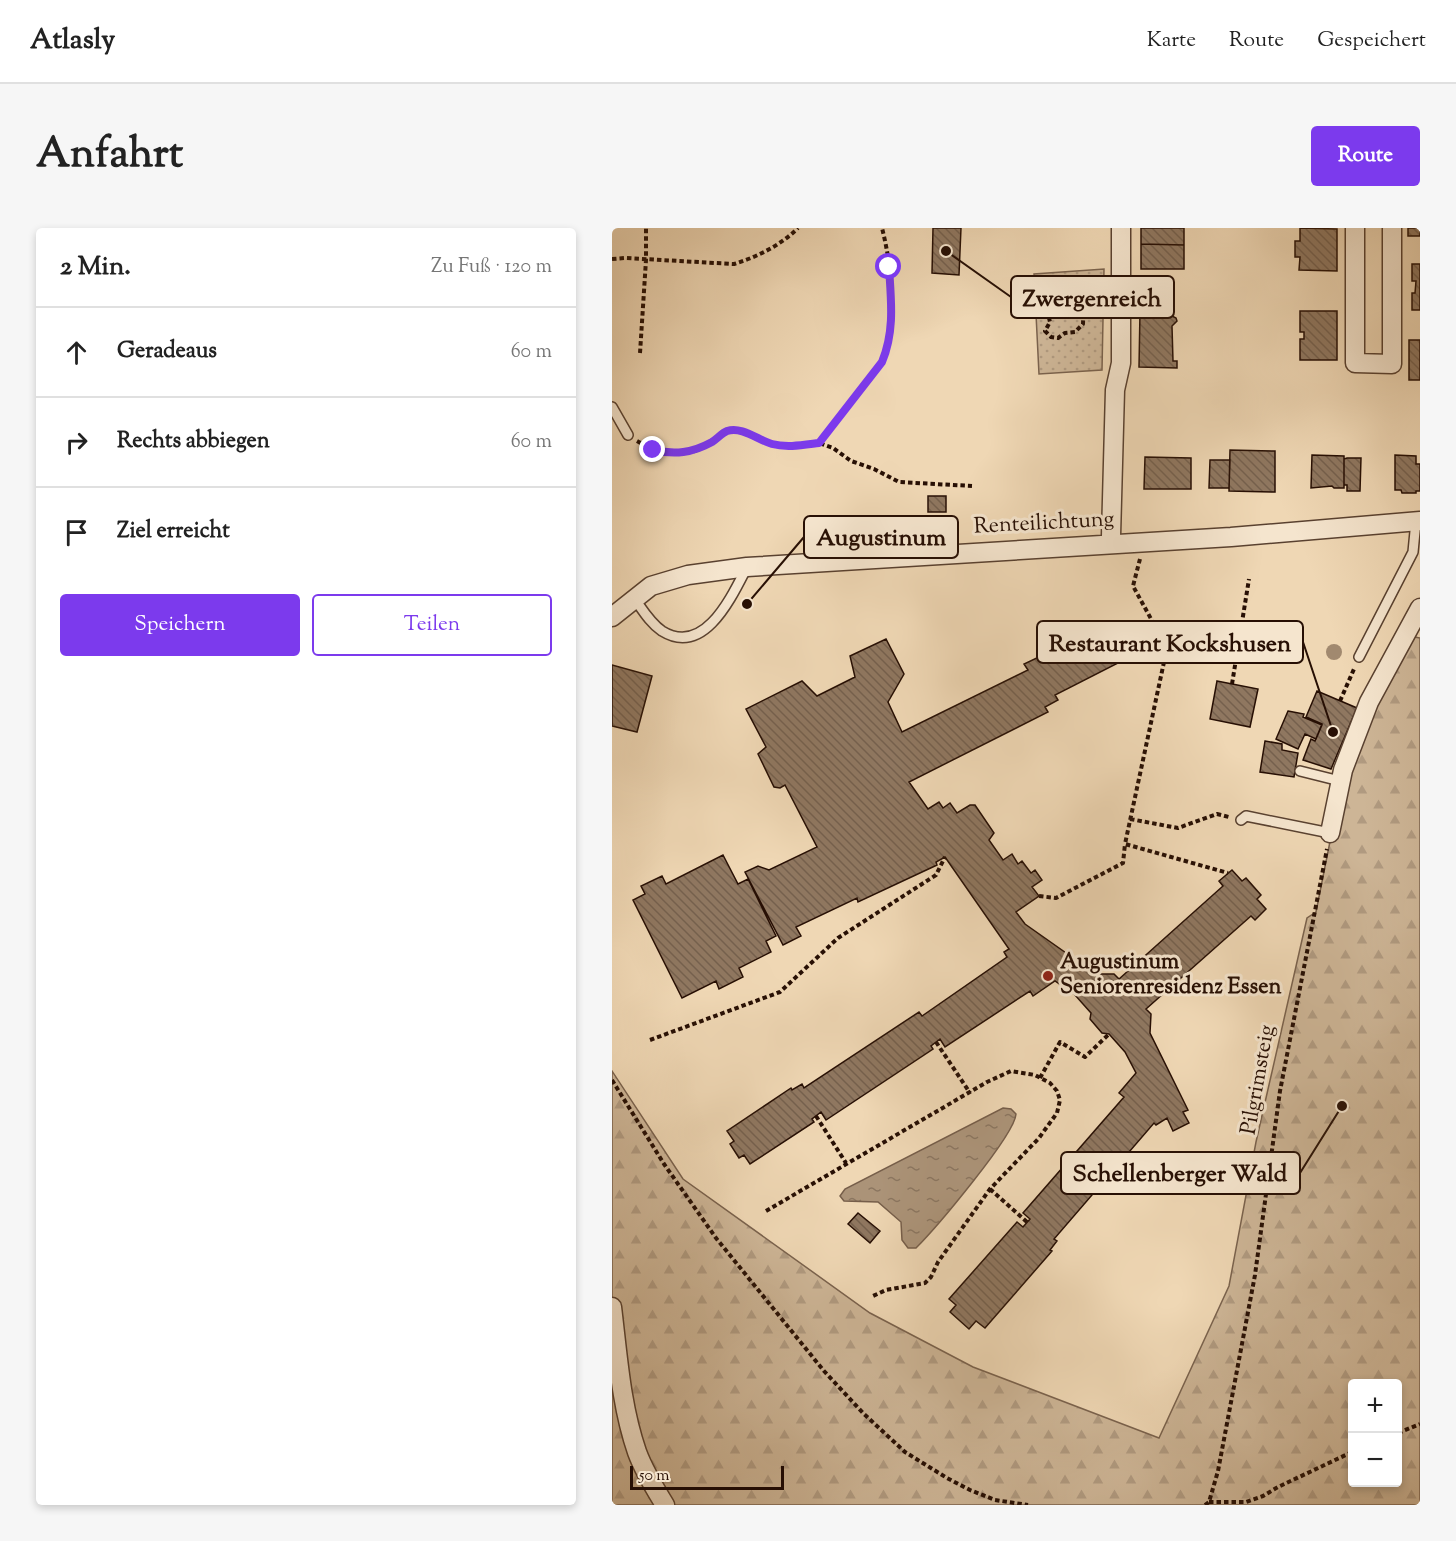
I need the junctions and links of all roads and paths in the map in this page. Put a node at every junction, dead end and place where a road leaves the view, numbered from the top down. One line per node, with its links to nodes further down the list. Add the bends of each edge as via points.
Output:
1 (646, 228): 8 (path)
2 (798, 228): 8 (path, via 788,238 734,264)
3 (882, 228): 14 (path, via 892,311 886,352)
4 (1121, 228): 10 (street)
5 (1355, 228): 6 (street, via 1355,363 1392,364)
6 (1392, 228)
7 (612, 259): 8 (path)
8 (646, 260): 11 (path)
9 (1055, 287): 10 (path, via 1047,288 1050,322 1045,332 1058,338 1075,332 1083,324 1084,290)
10 (1121, 288): 18 (street)
11 (640, 353)
12 (612, 407): 13 (lane)
13 (628, 435): 14 (path, via 653,450 680,454 695,451 727,431 743,432 772,444)
14 (819, 443): 15 (path, via 899,482)
15 (972, 486)
16 (1418, 521): 17 (street, Renteilichtung); 24 (lane, via 1413,552)
17 (1141, 542): 18 (street, Renteilichtung); 29 (path, via 1133,586 1167,648)
18 (1113, 544): 19 (street, Renteilichtung)
19 (747, 567): 21 (street, Renteilichtung, via 669,580); 21 (lane, via 714,620 703,632 687,639 661,630)
20 (1249, 579): 25 (path)
21 (634, 598): 23 (street, Renteilichtung)
22 (1420, 608): 28 (street, via 1368,702)
23 (612, 617)
24 (1359, 657): 26 (path)
25 (1232, 684)
26 (1340, 701)
27 (1300, 771): 28 (lane)
28 (1340, 782): 31 (street)
29 (1130, 819): 30 (path, via 1178,828 1217,814); 32 (path)
30 (1241, 820): 31 (lane, via 1246,816)
31 (1330, 833): 52 (path, Pilgrimsteig, via 1280,1091 1255,1275 1218,1471)
32 (1125, 844): 34 (path); 35 (path, via 1123,863 1056,898)
33 (945, 857): 37 (path, via 936,875 838,938 780,992)
34 (1228, 873)
35 (1039, 896)
36 (1108, 1034): 39 (path, via 1085,1057 1060,1042)
37 (650, 1040)
38 (936, 1042): 41 (path)
39 (1040, 1078): 41 (path, via 1011,1071); 44 (path, via 1057,1091 1057,1113 1039,1138)
40 (612, 1080): 54 (path, via 716,1238 824,1371 864,1413 905,1452 947,1478 995,1500)
41 (970, 1093): 43 (path)
42 (816, 1116): 43 (path)
43 (846, 1163): 45 (path)
44 (990, 1189): 46 (path); 47 (path, via 925,1283)
45 (766, 1211)
46 (1027, 1222)
47 (873, 1296)
48 (612, 1308): 53 (street, via 622,1388 635,1444)
49 (1420, 1424): 50 (path)
50 (1402, 1431)
51 (1348, 1454): 52 (path, via 1278,1486 1263,1497)
52 (1207, 1504)
53 (666, 1505)
54 (1028, 1505)

